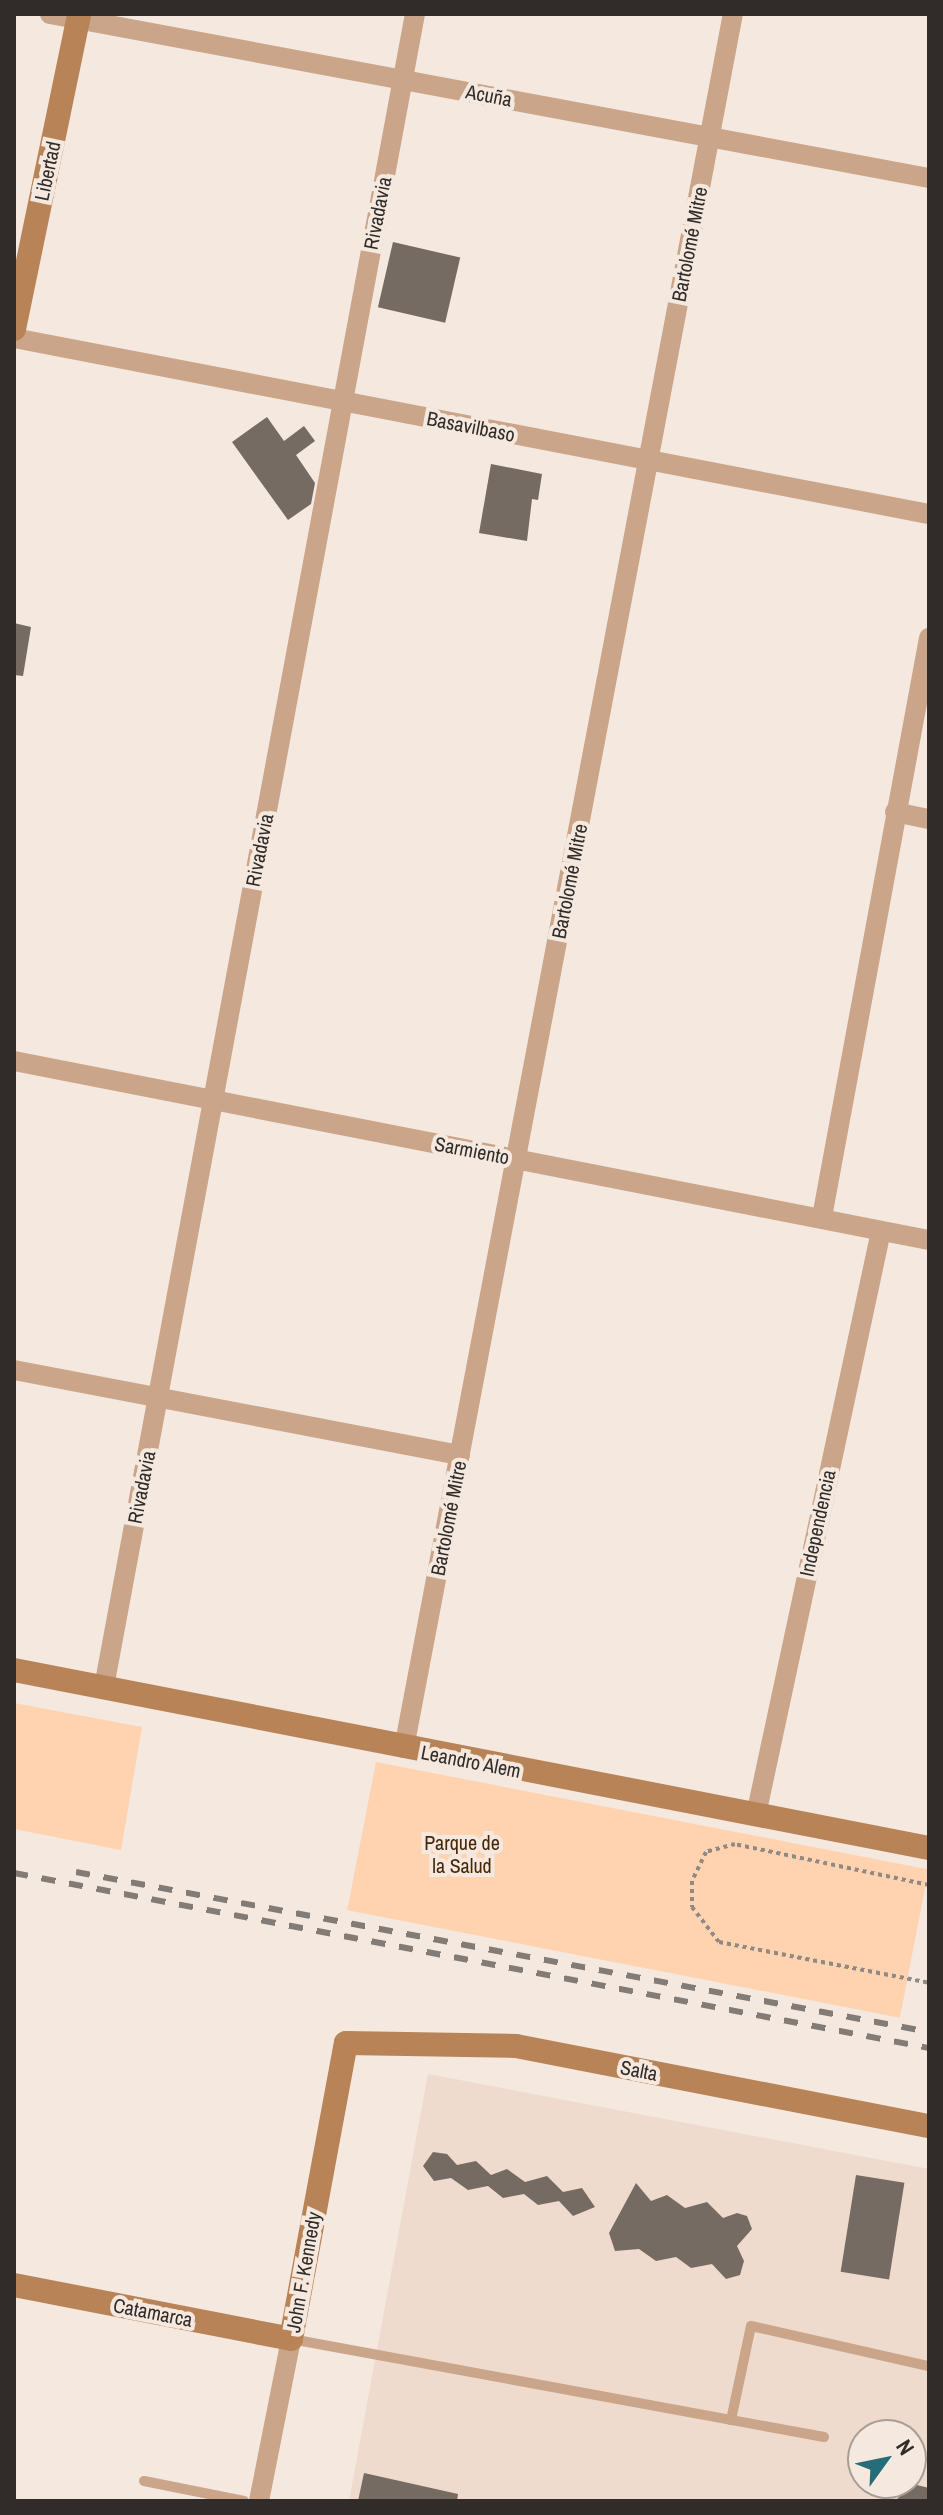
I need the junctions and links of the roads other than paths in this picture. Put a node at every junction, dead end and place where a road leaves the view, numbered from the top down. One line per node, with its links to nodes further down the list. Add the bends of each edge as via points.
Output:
1 (50, 14): 4 (street, Acuña)
2 (415, 14): 5 (street, Rivadavia)
3 (733, 14): 6 (street, Bartolomé Mitre)
4 (78, 17): 5 (street, Acuña); 8 (street, Libertad)
5 (402, 79): 6 (street, Acuña); 10 (street, Rivadavia)
6 (709, 137): 7 (street, Acuña); 11 (street, Bartolomé Mitre)
7 (929, 178)
8 (14, 329)
9 (14, 338): 10 (street, Basavilbaso)
10 (342, 402): 11 (street, Basavilbaso); 17 (street, Rivadavia)
11 (649, 460): 12 (street, Basavilbaso); 18 (street, Bartolomé Mitre)
12 (929, 514)
13 (929, 638): 14 (street)
14 (895, 812): 15 (street); 19 (street)
15 (929, 819)
16 (14, 1061): 17 (street, Sarmiento)
17 (213, 1100): 18 (street, Sarmiento); 23 (street, Rivadavia)
18 (516, 1159): 19 (street, Sarmiento); 24 (street, Bartolomé Mitre)
19 (822, 1217): 20 (street, Sarmiento)
20 (881, 1231): 21 (street, Sarmiento); 28 (street, Independencia)
21 (929, 1240)
22 (14, 1370): 23 (street)
23 (157, 1397): 24 (street); 26 (street, Rivadavia)
24 (460, 1455): 27 (street, Bartolomé Mitre)
25 (14, 1670): 26 (street, Leandro Alem)
26 (104, 1687): 27 (street, Leandro Alem)
27 (404, 1748): 28 (street, Leandro Alem)
28 (756, 1815): 29 (street, Leandro Alem)
29 (929, 1848)
30 (346, 2043): 31 (street, Salta, via 516,2046); 33 (street, John F. Kennedy)
31 (929, 2126)
32 (14, 2285): 33 (street, Catamarca)
33 (291, 2339): 35 (lane); 39 (street, John F. Kennedy)
34 (929, 2366): 35 (lane, via 751,2326)
35 (731, 2420): 36 (lane)
36 (824, 2437)
37 (144, 2481): 38 (lane)
38 (244, 2501)
39 (259, 2501)

